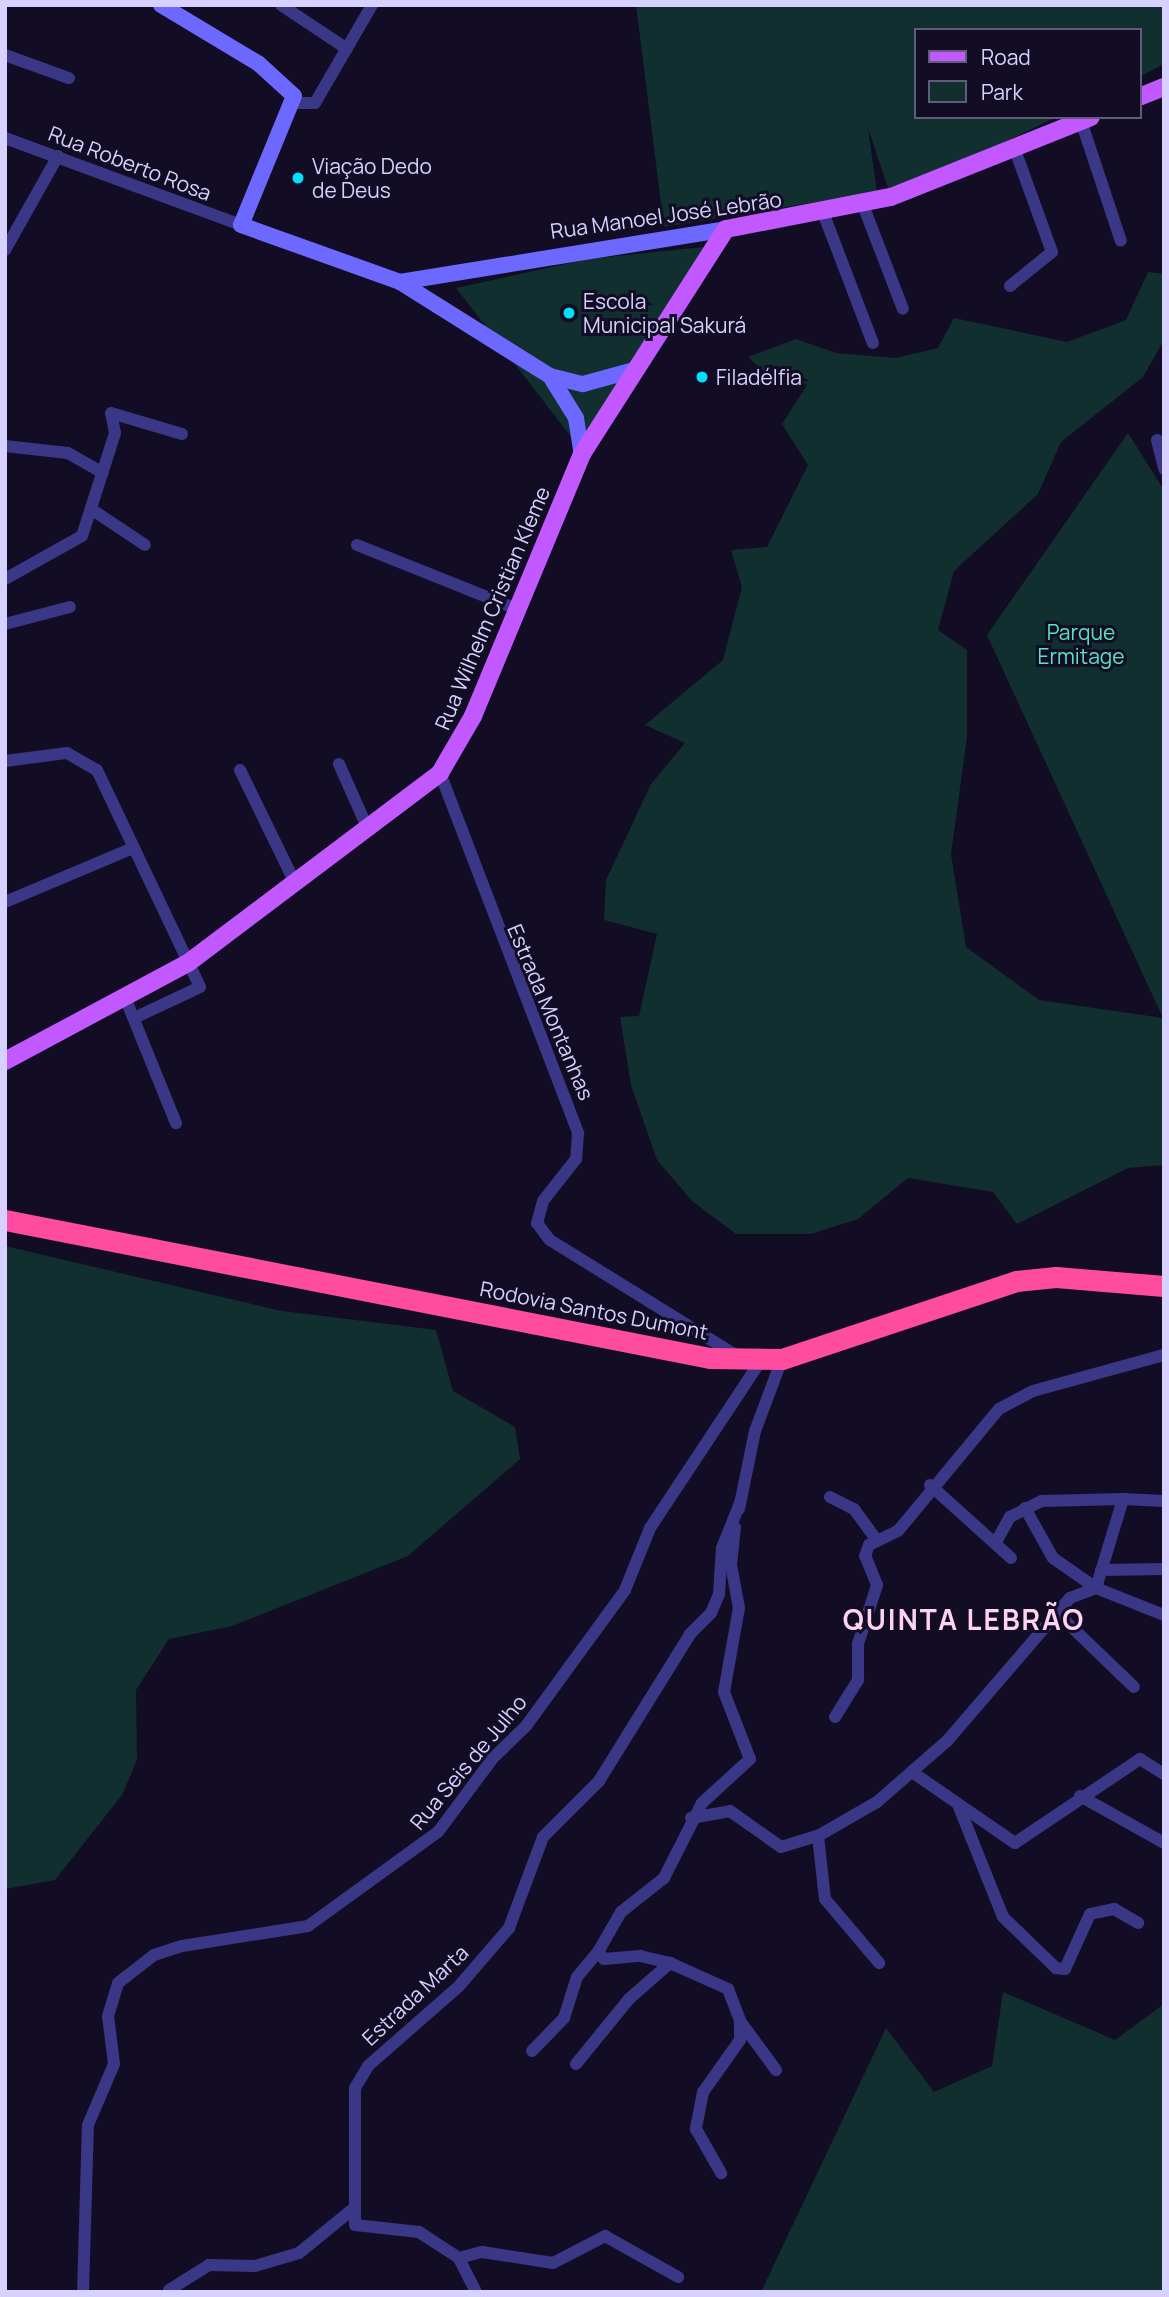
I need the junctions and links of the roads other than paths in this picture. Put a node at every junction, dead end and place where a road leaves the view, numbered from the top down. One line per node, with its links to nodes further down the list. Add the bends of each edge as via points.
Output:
1 (161, 5): 4 (street)
2 (281, 5): 5 (street)
3 (372, 5): 5 (street)
4 (179, 10): 10 (street, via 279,78)
5 (347, 49): 10 (street, via 315,103)
6 (5, 55): 7 (street)
7 (69, 78)
8 (1164, 87): 9 (main road)
9 (1141, 96)
10 (293, 103): 17 (street)
11 (1086, 119): 13 (main road, Rua Manoel José Lebrão); 19 (street)
12 (5, 138): 14 (street, Rua Roberto Rosa)
13 (1015, 150): 15 (main road, Rua Manoel José Lebrão); 22 (street, via 1052,252)
14 (58, 156): 17 (street, Rua Roberto Rosa); 20 (street)
15 (863, 205): 16 (main road, Rua Manoel José Lebrão); 23 (street)
16 (824, 215): 18 (main road, Rua Manoel José Lebrão); 24 (street)
17 (241, 225): 21 (street, Rua Manoel José Lebrão)
18 (726, 229): 21 (street, Rua Manoel José Lebrão); 25 (main road, Rua Wilhelm Cristian Kleme)
19 (1121, 241)
20 (5, 250)
21 (400, 282): 26 (street)
22 (1010, 286)
23 (903, 309)
24 (873, 343)
25 (634, 370): 26 (street, via 583,384); 30 (main road, Rua Wilhelm Cristian Kleme)
26 (550, 376): 30 (street, via 576,418)
27 (182, 434): 32 (street, via 111,413 114,433)
28 (1157, 440): 31 (street)
29 (5, 446): 32 (street, via 68,453)
30 (582, 454): 38 (main road, Rua Wilhelm Cristian Kleme)
31 (1164, 470)
32 (103, 472): 33 (street)
33 (94, 511): 34 (street); 36 (street, via 82,536)
34 (145, 545)
35 (357, 545): 38 (street)
36 (5, 579)
37 (70, 607): 39 (street)
38 (517, 609): 43 (main road, Rua Wilhelm Cristian Kleme, via 469,726)
39 (5, 624)
40 (5, 761): 45 (street, via 68,753 90,762)
41 (339, 764): 44 (street)
42 (240, 770): 46 (street)
43 (440, 773): 44 (main road, Rua Wilhelm Cristian Kleme); 57 (street, Estrada Montanhas, via 578,1133 576,1159 543,1201 537,1223 551,1240)
44 (368, 829): 46 (main road, Rua Wilhelm Cristian Kleme)
45 (133, 848): 47 (street); 48 (street)
46 (295, 883): 48 (main road, Rua Wilhelm Cristian Kleme)
47 (5, 902)
48 (188, 962): 49 (main road, Rua Wilhelm Cristian Kleme); 50 (street, via 199,989)
49 (126, 1000): 50 (street); 51 (main road, Rua Wilhelm Cristian Kleme)
50 (134, 1018): 52 (street)
51 (5, 1061)
52 (176, 1123)
53 (5, 1208): 55 (highway)
54 (5, 1220): 55 (highway)
55 (50, 1231): 57 (highway, Rodovia Santos Dumont, via 681,1355)
56 (1164, 1286): 57 (highway, Rodovia Santos Dumont, via 1056,1277 1016,1281)
57 (762, 1359): 63 (street, via 755,1430); 95 (street, Rua Seis de Julho, via 650,1528 625,1590 526,1726 493,1758 438,1832 308,1926 182,1945 154,1955 118,1983 108,2016 114,2064 88,2125)
58 (1161, 1359): 59 (street, via 1014,1400 980,1427)
59 (930, 1485): 65 (street, via 898,1531); 66 (street)
60 (830, 1497): 65 (street, via 854,1509)
61 (1123, 1499): 62 (street); 64 (street, via 1042,1500); 69 (street)
62 (1164, 1501)
63 (740, 1503): 79 (street, via 730,1552 740,1608 724,1692 750,1759); 91 (street, Estrada Marta, via 722,1548 716,1605 690,1634 599,1781 543,1837 509,1928 459,1986 358,2081 351,2126 360,2185)
64 (1025, 1508): 66 (street, via 1010,1517); 70 (street, via 1054,1558)
65 (877, 1541): 74 (street, via 866,1550 877,1585 858,1644 858,1680)
66 (996, 1542): 67 (street)
67 (1011, 1558)
68 (1164, 1569): 69 (street)
69 (1101, 1570): 70 (street)
70 (1096, 1588): 71 (street); 72 (street)
71 (1056, 1612): 73 (street); 75 (street, via 970,1717)
72 (1164, 1615)
73 (1135, 1687)
74 (835, 1717)
75 (912, 1772): 78 (street); 80 (street, via 877,1802)
76 (1164, 1774): 77 (street, via 1140,1759)
77 (1080, 1796): 78 (street, via 1015,1843); 81 (street)
78 (959, 1807): 82 (street, via 1003,1917 1056,1968 1065,1969 1090,1914 1115,1909)
79 (691, 1818): 80 (street, via 730,1811 781,1847); 83 (street, via 664,1878 621,1912)
80 (818, 1836): 85 (street, via 822,1893)
81 (1164, 1843)
82 (1138, 1923)
83 (598, 1952): 84 (street, via 604,1959 640,1956); 87 (street, via 577,1977 564,2018)
84 (670, 1963): 86 (street, via 721,1982); 88 (street, via 629,1999)
85 (879, 1963)
86 (740, 2021): 89 (street); 90 (street, via 737,2049 703,2092 697,2112 701,2144)
87 (531, 2051)
88 (576, 2064)
89 (776, 2070)
90 (721, 2173)
91 (353, 2209): 92 (street, via 355,2225 419,2232); 94 (street, via 299,2253 255,2266 209,2264)
92 (459, 2258): 93 (street, via 482,2252 553,2263 605,2236); 96 (street)
93 (678, 2277)
94 (169, 2290)
95 (83, 2292)
96 (476, 2292)

